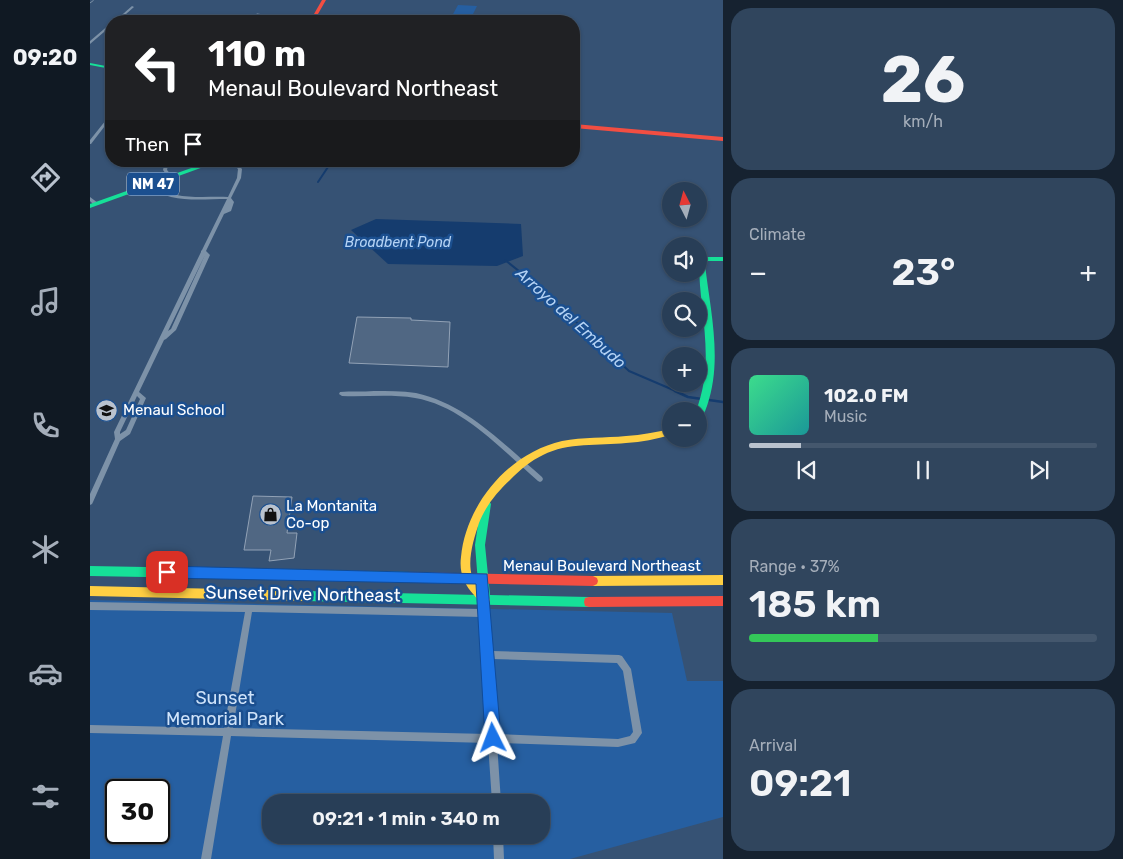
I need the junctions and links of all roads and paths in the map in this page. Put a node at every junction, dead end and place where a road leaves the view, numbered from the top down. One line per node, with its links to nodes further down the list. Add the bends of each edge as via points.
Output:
1 (324, 0): 4 (main road)
2 (133, 7): 3 (street)
3 (123, 15)
4 (315, 15)
5 (105, 30): 6 (street)
6 (90, 43)
7 (90, 66): 8 (main road)
8 (105, 68)
9 (580, 121): 12 (main road)
10 (105, 123): 14 (street)
11 (580, 127): 13 (main road)
12 (723, 133)
13 (723, 139)
14 (90, 142)
15 (165, 167): 18 (street)
16 (200, 167): 18 (main road, NM 47)
17 (238, 167): 20 (street, via 240,172)
18 (172, 177): 19 (main road, NM 47)
19 (149, 185): 20 (street, via 159,194 169,197); 21 (main road, NM 47)
20 (229, 198): 28 (street, via 232,202 229,210 221,214 203,251 208,255 173,330 163,338 137,393 143,398 128,432 118,439)
21 (92, 203)
22 (723, 259): 24 (main road, via 706,259 701,263 717,373)
23 (342, 394): 26 (street, via 416,396 451,407 475,423)
24 (707, 404)
25 (662, 434): 26 (main road, via 642,439 571,442 550,447)
26 (519, 462): 27 (street); 29 (main road, via 503,478)
27 (540, 479)
28 (90, 502)
29 (486, 504): 31 (main road, via 470,533); 32 (main road, via 480,545)
30 (90, 571): 31 (main road, Menaul Boulevard Northeast)
31 (468, 578): 32 (main road, Menaul Boulevard Northeast); 35 (main road)
32 (482, 578): 33 (main road, Menaul Boulevard Northeast, via 652,582); 35 (main road)
33 (723, 580)
34 (90, 591): 35 (main road)
35 (485, 600): 36 (main road); 39 (street)
36 (723, 601)
37 (90, 606): 38 (street, Sunset Drive Northeast)
38 (249, 609): 39 (street, Sunset Drive Northeast); 42 (street)
39 (486, 613): 40 (street)
40 (488, 655): 43 (street); 43 (street, via 620,659 627,669 638,734 632,740 618,743)
41 (90, 729): 42 (street)
42 (229, 734): 43 (street); 46 (street)
43 (493, 738): 44 (street)
44 (496, 794)
45 (498, 844): 47 (street)
46 (206, 859)
47 (499, 859)

